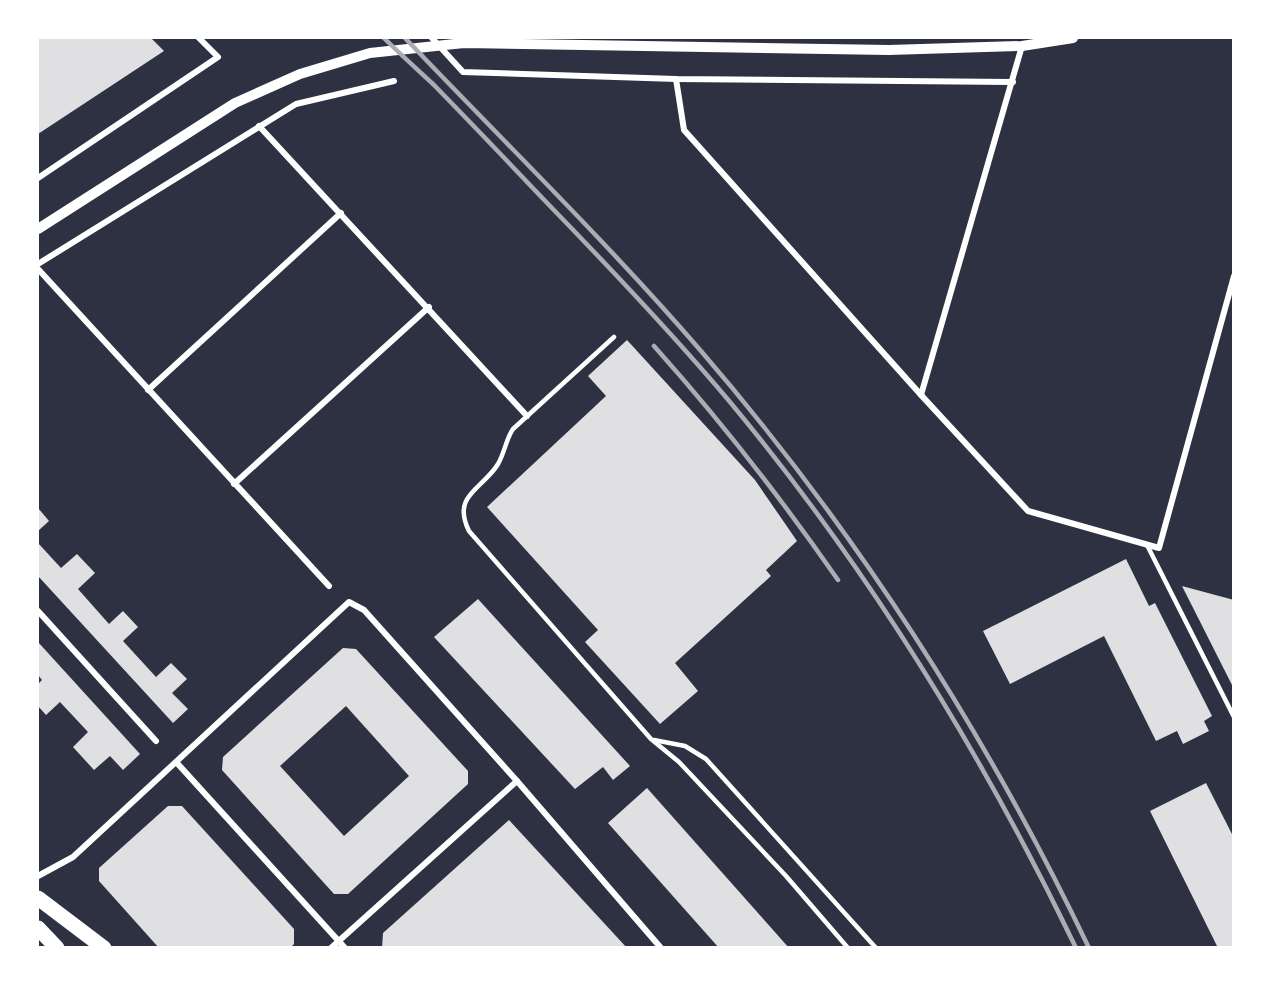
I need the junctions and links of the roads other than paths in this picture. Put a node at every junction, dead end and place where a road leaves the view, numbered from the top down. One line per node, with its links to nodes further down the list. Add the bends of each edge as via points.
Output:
1 (199, 38): 10 (street, via 218,57)
2 (432, 38): 6 (street, via 463,72)
3 (1073, 38): 4 (street)
4 (1055, 39): 5 (street)
5 (1022, 46): 8 (street); 12 (street, via 888,50 464,43 370,53 300,74 235,103)
6 (676, 79): 8 (street); 19 (street, via 684,130)
7 (394, 81): 9 (street, via 296,105)
8 (1012, 82): 19 (street)
9 (260, 126): 11 (street); 13 (street)
10 (38, 178)
11 (341, 213): 16 (street); 18 (street)
12 (38, 229)
13 (38, 264)
14 (38, 269): 18 (street)
15 (1233, 276): 22 (street, via 1159,548)
16 (429, 307): 20 (street); 21 (street)
17 (614, 337): 20 (lane)
18 (148, 390): 21 (street)
19 (921, 395): 22 (street, via 1028,511)
20 (527, 416): 26 (lane, via 509,434 495,468 471,492 466,501 465,522)
21 (234, 484): 23 (street)
22 (1147, 545): 25 (lane)
23 (329, 586)
24 (38, 611): 27 (street)
25 (1233, 717)
26 (651, 739): 41 (lane, via 686,770 786,876); 42 (lane, via 685,747 706,759)
27 (156, 741)
28 (177, 763): 29 (street, via 349,602 364,610); 30 (street, via 73,857); 35 (street)
29 (517, 781): 35 (street); 40 (street)
30 (38, 876)
31 (38, 898): 33 (main road)
32 (38, 908): 33 (main road)
33 (55, 911): 37 (main road)
34 (38, 928): 36 (main road)
35 (339, 940): 38 (street); 39 (street)
36 (57, 948)
37 (104, 948)
38 (331, 948)
39 (345, 948)
40 (661, 948)
41 (848, 948)
42 (876, 948)

